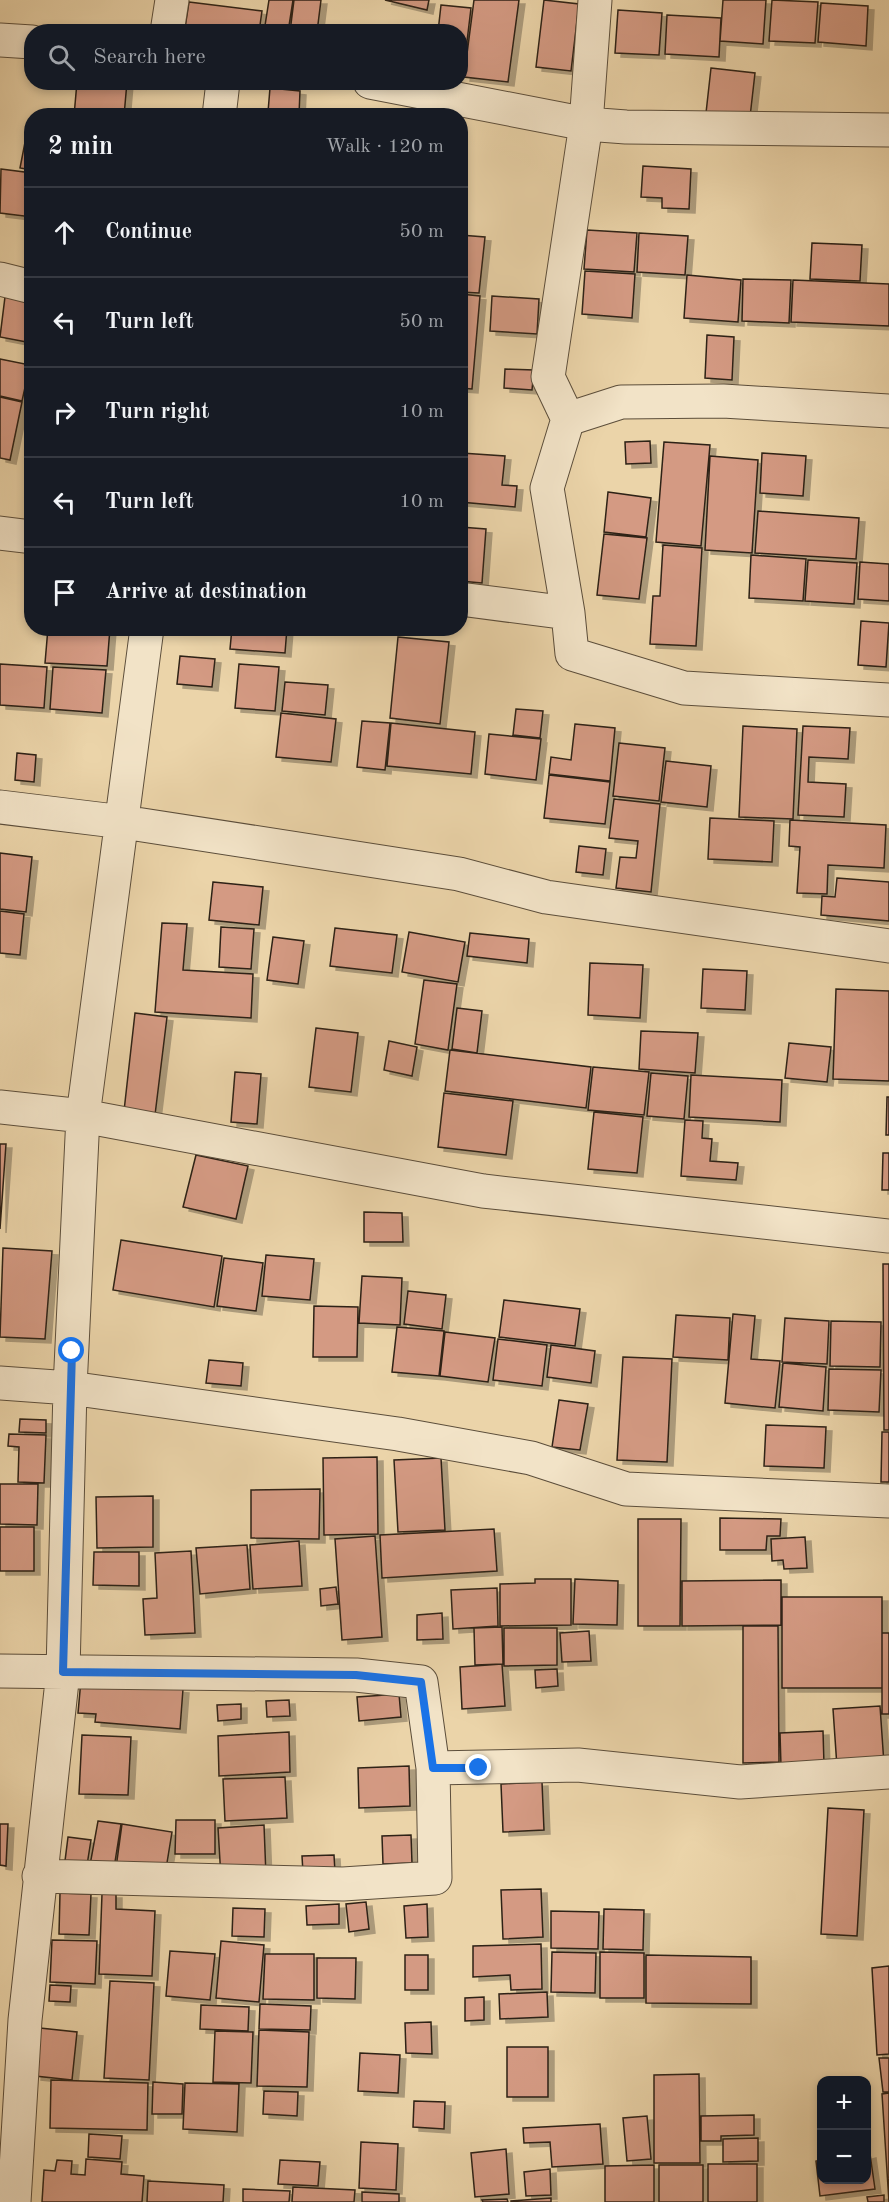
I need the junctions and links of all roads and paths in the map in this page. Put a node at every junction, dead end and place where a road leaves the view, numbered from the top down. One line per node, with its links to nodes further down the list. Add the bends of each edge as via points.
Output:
1 (172, 0): 3 (street)
2 (595, 0): 9 (street)
3 (168, 24)
4 (0, 40): 5 (street)
5 (24, 42)
6 (222, 90): 8 (street)
7 (411, 90): 9 (street)
8 (220, 108)
9 (586, 124): 10 (street, via 626,128); 14 (street, via 548,376)
10 (889, 130)
11 (0, 279): 12 (street)
12 (24, 285)
13 (889, 411): 14 (street, via 723,400 621,402)
14 (568, 419): 18 (street, via 547,488)
15 (0, 533): 16 (street)
16 (24, 536)
17 (468, 600): 18 (street)
18 (568, 613): 20 (street, via 572,654 684,688)
19 (146, 636): 22 (street)
20 (889, 700)
21 (0, 807): 22 (street)
22 (123, 822): 23 (street, via 459,874 546,897); 25 (street)
23 (889, 946)
24 (0, 1107): 25 (street)
25 (83, 1116): 26 (street, via 483,1191); 28 (street)
26 (889, 1236)
27 (0, 1383): 28 (street)
28 (70, 1388): 29 (street, via 487,1450 531,1458 627,1489); 31 (street)
29 (889, 1501)
30 (0, 1671): 31 (street)
31 (63, 1672): 32 (street, via 356,1675 421,1682); 34 (street)
32 (433, 1768): 33 (street, via 578,1765 740,1782); 34 (street, via 435,1878 332,1884)
33 (889, 1772)
34 (39, 1876): 35 (street)
35 (14, 2202)

